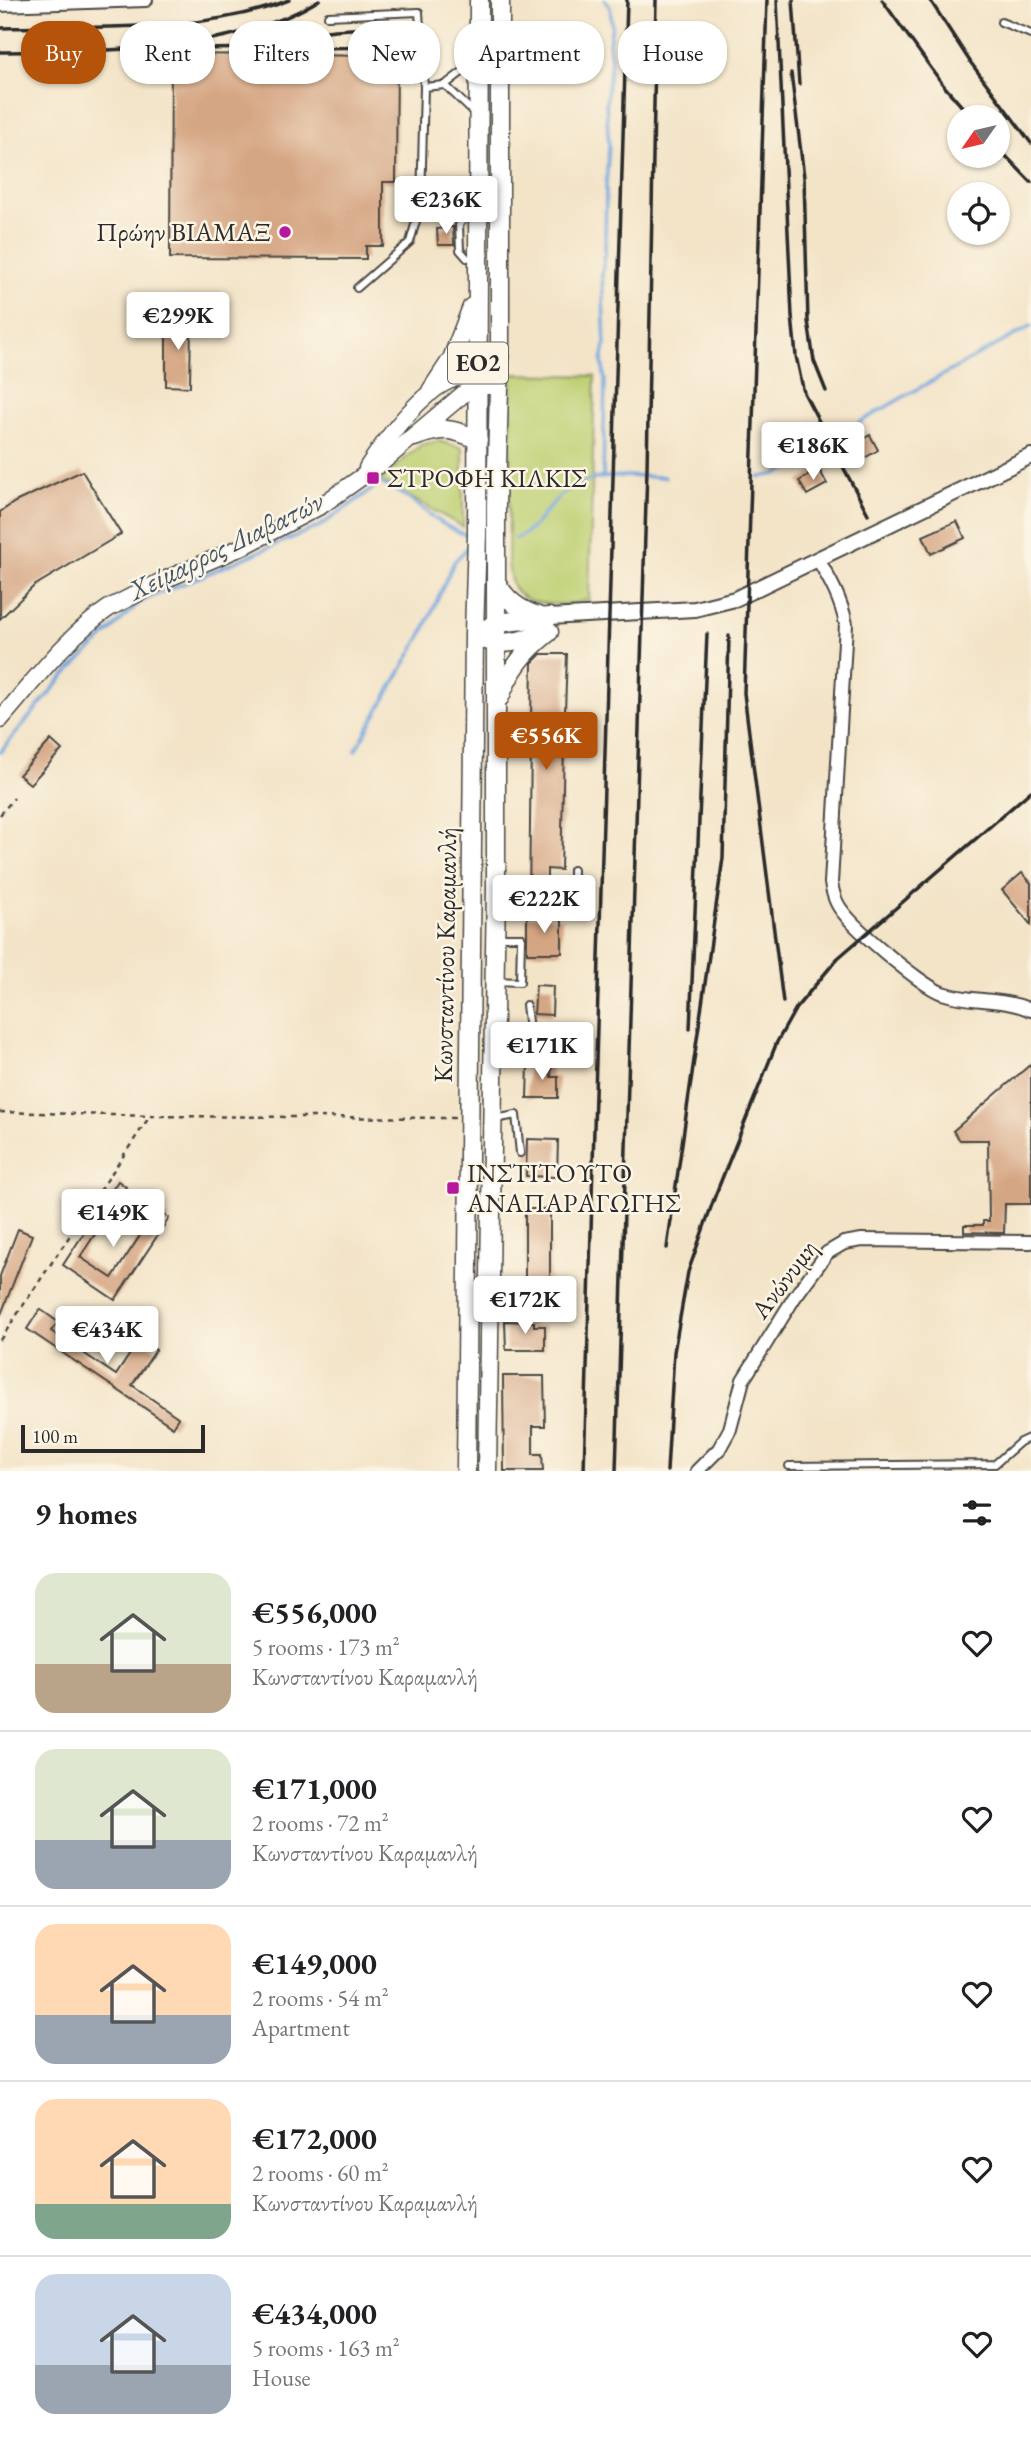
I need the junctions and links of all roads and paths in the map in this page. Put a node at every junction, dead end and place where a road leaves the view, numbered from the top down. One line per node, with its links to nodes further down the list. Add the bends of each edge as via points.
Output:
1 (146, 0): 4 (street)
2 (479, 0): 6 (main road, ΕΟ2)
3 (500, 0): 18 (main road, ΕΟ2)
4 (0, 5)
5 (328, 16): 12 (lane, via 419,12)
6 (479, 21)
7 (1001, 22): 8 (lane)
8 (1031, 34)
9 (454, 78): 11 (lane)
10 (480, 84): 13 (main road, ΕΟ2)
11 (445, 85): 12 (lane); 13 (lane)
12 (424, 87): 17 (lane, via 421,204 410,242)
13 (480, 120): 16 (main road, ΕΟ2)
14 (467, 215): 15 (lane, via 459,225 460,250)
15 (467, 258)
16 (478, 286): 19 (main road, ΕΟ2); 20 (main road, via 456,351)
17 (357, 288)
18 (499, 380): 19 (main road); 26 (main road, Κωνσταντίνου Καραμανλή / ΕΟ2)
19 (478, 381): 20 (main road, via 455,379); 21 (main road); 22 (main road, ΕΟ2)
20 (431, 391): 24 (main road)
21 (414, 437): 22 (main road, via 447,429); 24 (main road)
22 (478, 440): 29 (main road, Κωνσταντίνου Καραμανλή / ΕΟ2)
23 (1031, 456): 25 (street)
24 (359, 479): 32 (main road, via 293,521 109,608 68,642)
25 (818, 559): 28 (street, via 714,606 590,614); 40 (street, via 835,587 846,624 831,883 837,904 918,980 963,998 1013,1003)
26 (496, 582): 27 (main road, Κωνσταντίνου Καραμανλή / ΕΟ2); 28 (main road, via 517,607)
27 (496, 625): 28 (main road); 29 (main road); 30 (main road, Κωνσταντίνου Καραμανλή / ΕΟ2)
28 (549, 625): 30 (main road, via 517,642); 31 (main road, via 518,662)
29 (474, 635): 30 (main road); 45 (main road, Κωνσταντίνου Καραμανλή / ΕΟ2)
30 (496, 644): 31 (main road, Κωνσταντίνου Καραμανλή / ΕΟ2)
31 (496, 710): 36 (main road, Κωνσταντίνου Καραμανλή / ΕΟ2)
32 (0, 720)
33 (13, 798): 34 (path)
34 (0, 815)
35 (573, 870): 36 (lane, via 573,911 522,909 516,888)
36 (496, 887): 37 (main road, Κωνσταντίνου Καραμανλή / ΕΟ2)
37 (495, 937): 38 (main road, Κωνσταντίνου Καραμανλή / ΕΟ2); 38 (lane, via 521,937 520,982)
38 (494, 981): 41 (main road, Κωνσταντίνου Καραμανλή / ΕΟ2)
39 (526, 1004): 41 (lane, via 530,1038)
40 (1031, 1010)
41 (494, 1041): 44 (main road, Κωνσταντίνου Καραμανλή / ΕΟ2)
42 (0, 1112): 43 (path)
43 (150, 1116): 45 (path, via 450,1116); 48 (path)
44 (493, 1119): 46 (lane, via 516,1115); 52 (main road, Κωνσταντίνου Καραμανλή / ΕΟ2)
45 (469, 1122): 51 (main road, Κωνσταντίνου Καραμανλή / ΕΟ2)
46 (520, 1153)
47 (1031, 1242): 53 (street, Ανώνυμη, via 862,1240 827,1253 743,1380 730,1429 719,1449)
48 (0, 1340)
49 (1031, 1437): 50 (lane, via 995,1464)
50 (789, 1466)
51 (466, 1471)
52 (487, 1471)
53 (697, 1471)

